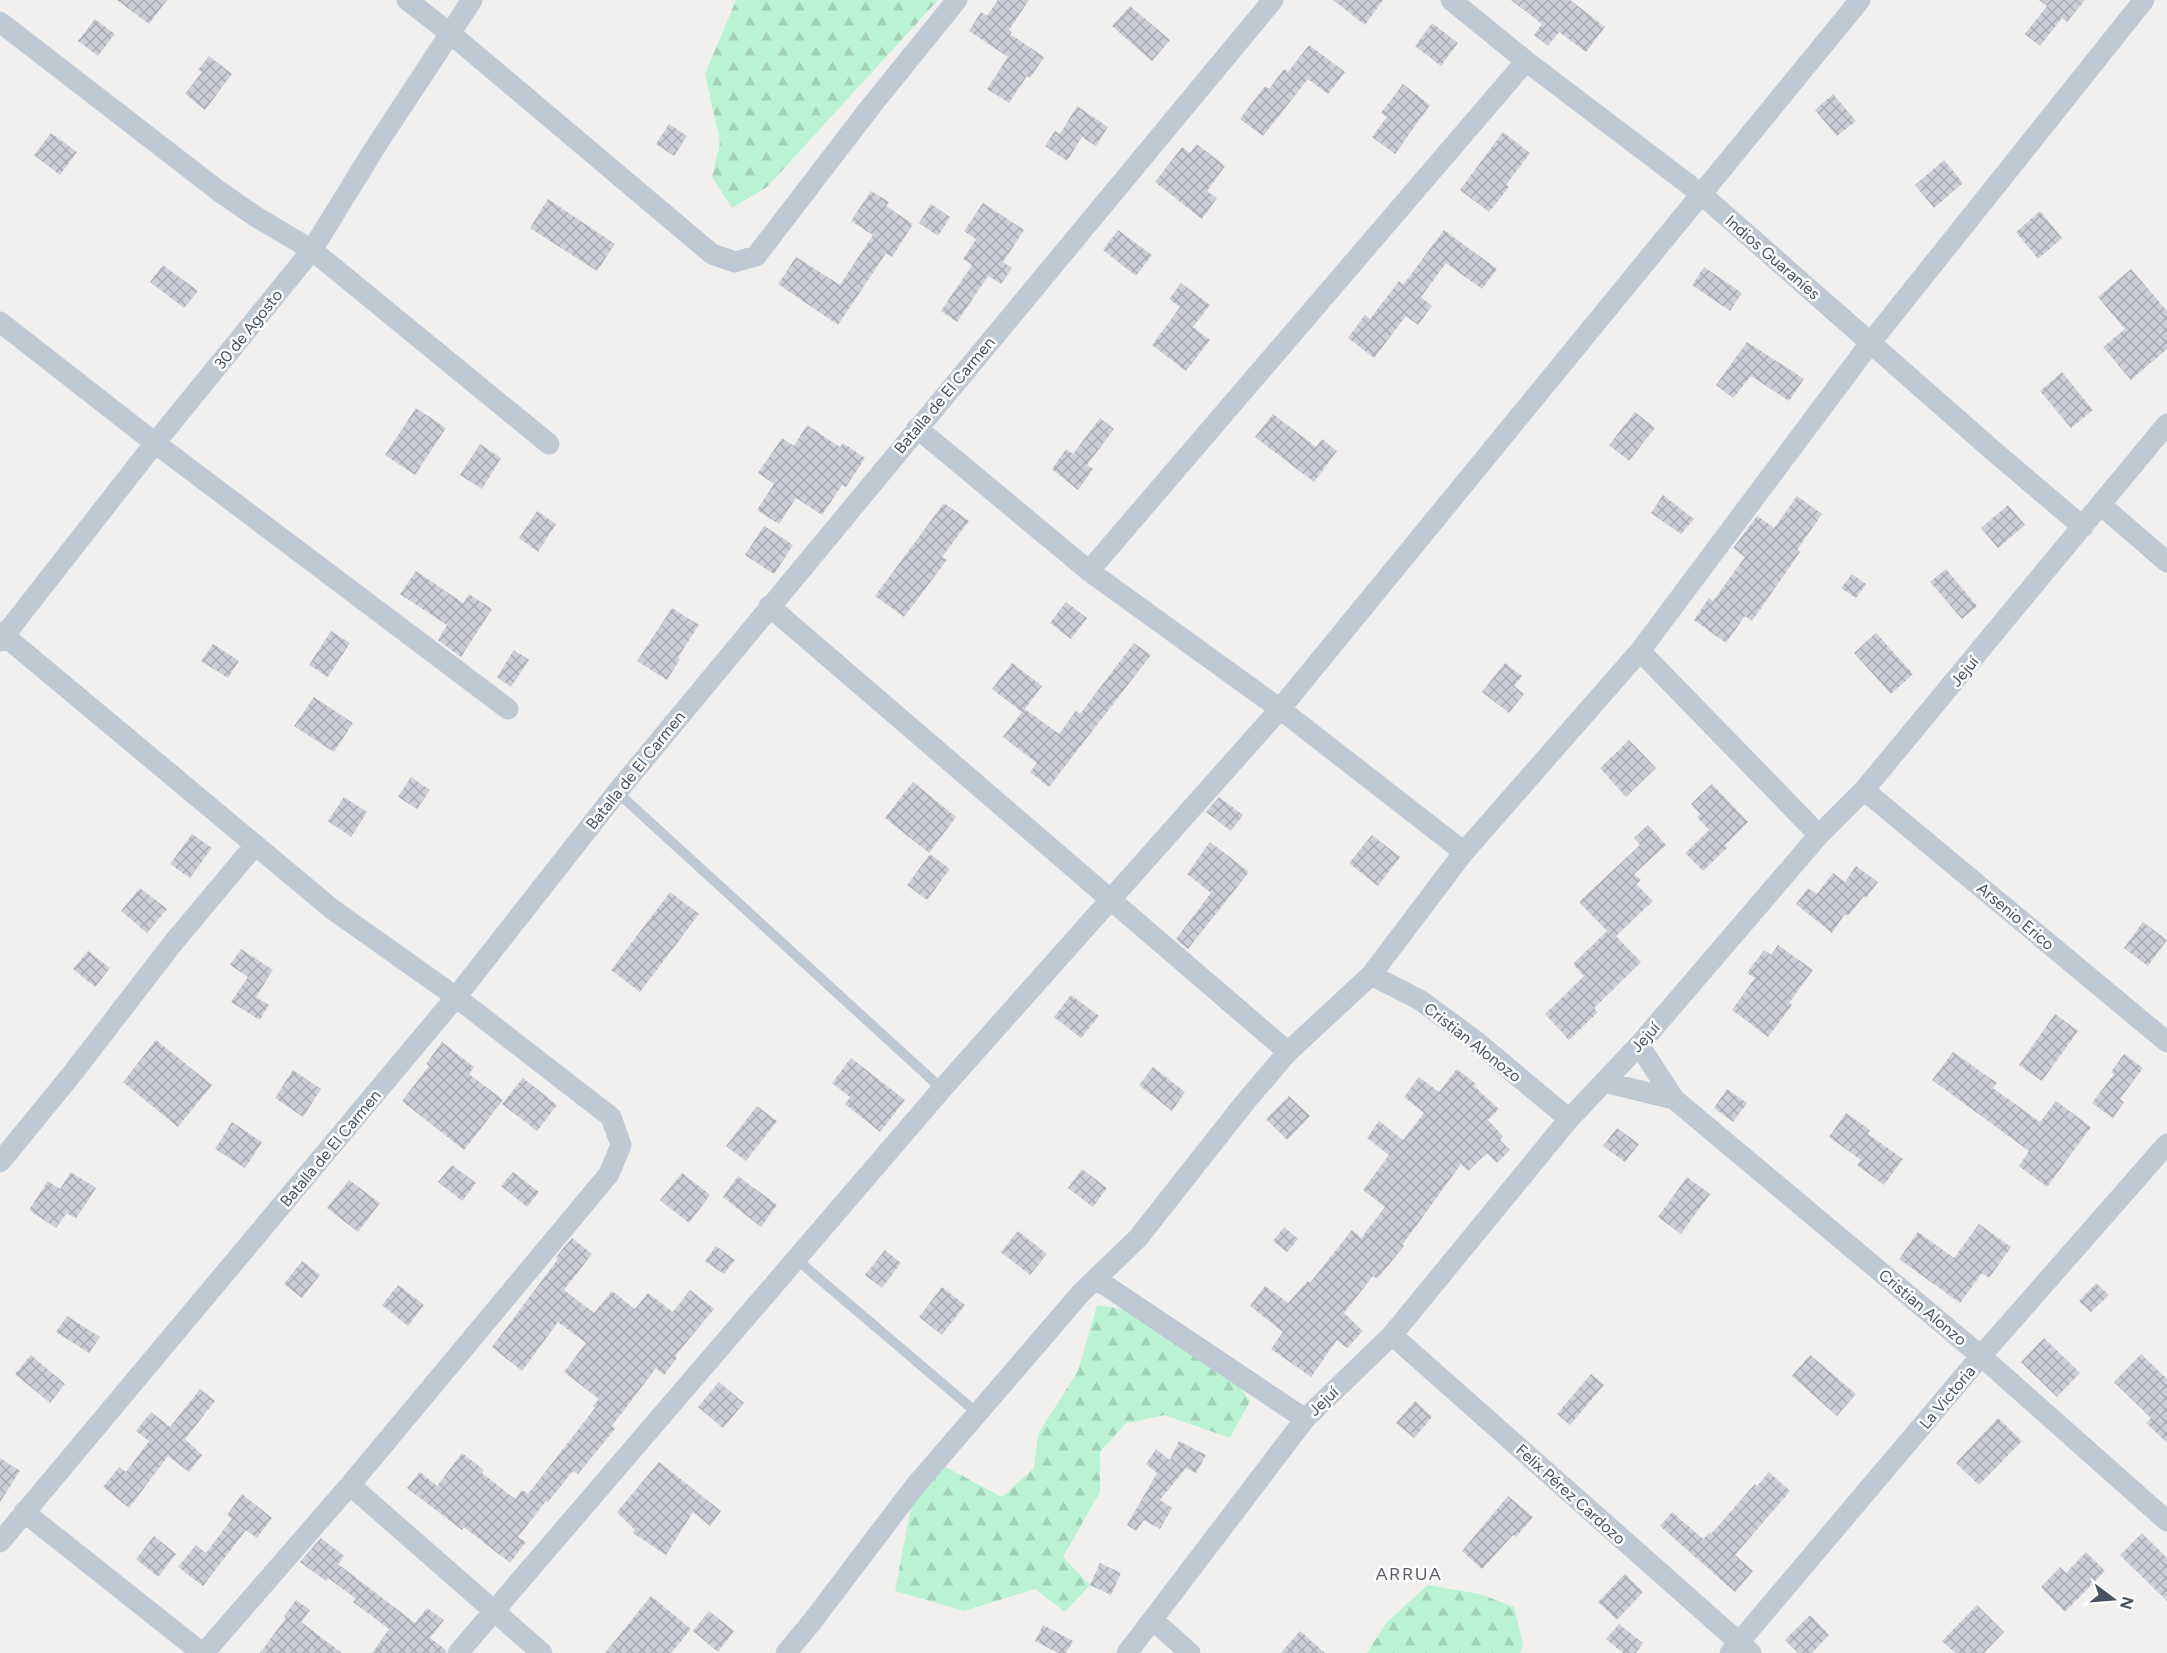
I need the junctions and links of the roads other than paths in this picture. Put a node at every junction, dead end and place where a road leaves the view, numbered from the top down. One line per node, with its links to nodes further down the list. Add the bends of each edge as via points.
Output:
1 (407, 0): 9 (street)
2 (472, 0): 9 (street, 30 de Agosto)
3 (957, 0): 9 (street, via 756,256 735,262 712,254)
4 (1273, 0): 16 (street, Batalla de El Carmen)
5 (1450, 0): 10 (street, Indios Guaraníes)
6 (1860, 0): 11 (street)
7 (2144, 0): 14 (street)
8 (0, 22): 12 (street, via 220,192)
9 (451, 34): 12 (street, 30 de Agosto)
10 (1526, 61): 11 (street, Indios Guaraníes); 22 (street)
11 (1701, 193): 14 (street, Indios Guaraníes); 27 (street)
12 (312, 250): 17 (street, 30 de Agosto); 18 (street)
13 (0, 322): 17 (street)
14 (1871, 342): 20 (street, Indios Guaraníes); 25 (street)
15 (2167, 424): 19 (street, Jejuí)
16 (917, 428): 22 (street); 23 (street, Batalla de El Carmen)
17 (155, 443): 24 (street, 30 de Agosto); 26 (street)
18 (549, 444)
19 (2102, 505): 20 (street, Jejuí); 21 (street)
20 (2084, 527): 28 (street, Jejuí)
21 (2167, 562)
22 (1089, 571): 27 (street)
23 (770, 606): 29 (street, Batalla de El Carmen); 33 (street)
24 (2, 636): 31 (street)
25 (1640, 651): 30 (street); 32 (street)
26 (508, 709)
27 (1280, 709): 32 (street); 33 (street)
28 (1864, 790): 30 (street, Jejuí); 36 (street, Arsenio Erico)
29 (617, 792): 35 (street, Batalla de El Carmen); 40 (lane)
30 (1819, 835): 37 (street, Jejuí)
31 (255, 845): 35 (street, via 332,909); 44 (street, via 172,943)
32 (1464, 852): 34 (street)
33 (1111, 899): 38 (street); 40 (street)
34 (1371, 975): 38 (street); 42 (street, Cristian Alonozo, via 1420,1000)
35 (456, 997): 51 (street, via 611,1117 621,1145 609,1174); 52 (street, Batalla de El Carmen)
36 (2167, 1042)
37 (1639, 1045): 39 (street, Jejuí); 41 (street, Cristian Alonzo)
38 (1288, 1052): 46 (street, via 1138,1238)
39 (1604, 1082): 41 (street, Cristian Alonzo); 42 (street, Jejuí)
40 (942, 1089): 45 (street)
41 (1674, 1099): 48 (street, Cristian Alonzo)
42 (1569, 1119): 47 (street, Jejuí)
43 (2167, 1144): 48 (street, La Victoria)
44 (0, 1162)
45 (796, 1259): 49 (lane); 55 (street)
46 (1096, 1279): 49 (street); 50 (street)
47 (1392, 1335): 50 (street, Jejuí); 57 (street, Felix Pérez Cardozo)
48 (1981, 1356): 53 (street, Cristian Alonzo); 57 (street, La Victoria)
49 (977, 1413): 61 (street, via 915,1486)
50 (1305, 1419): 56 (street, Jejuí)
51 (350, 1485): 55 (street); 58 (street)
52 (24, 1512): 54 (street, Batalla de El Carmen); 58 (street)
53 (2167, 1521)
54 (0, 1542)
55 (494, 1611): 59 (street); 60 (street)
56 (1153, 1620): 62 (street, Jejuí); 63 (street)
57 (1740, 1649)
58 (203, 1653)
59 (458, 1653)
60 (542, 1653)
61 (786, 1653)
62 (1127, 1653)
63 (1190, 1653)

